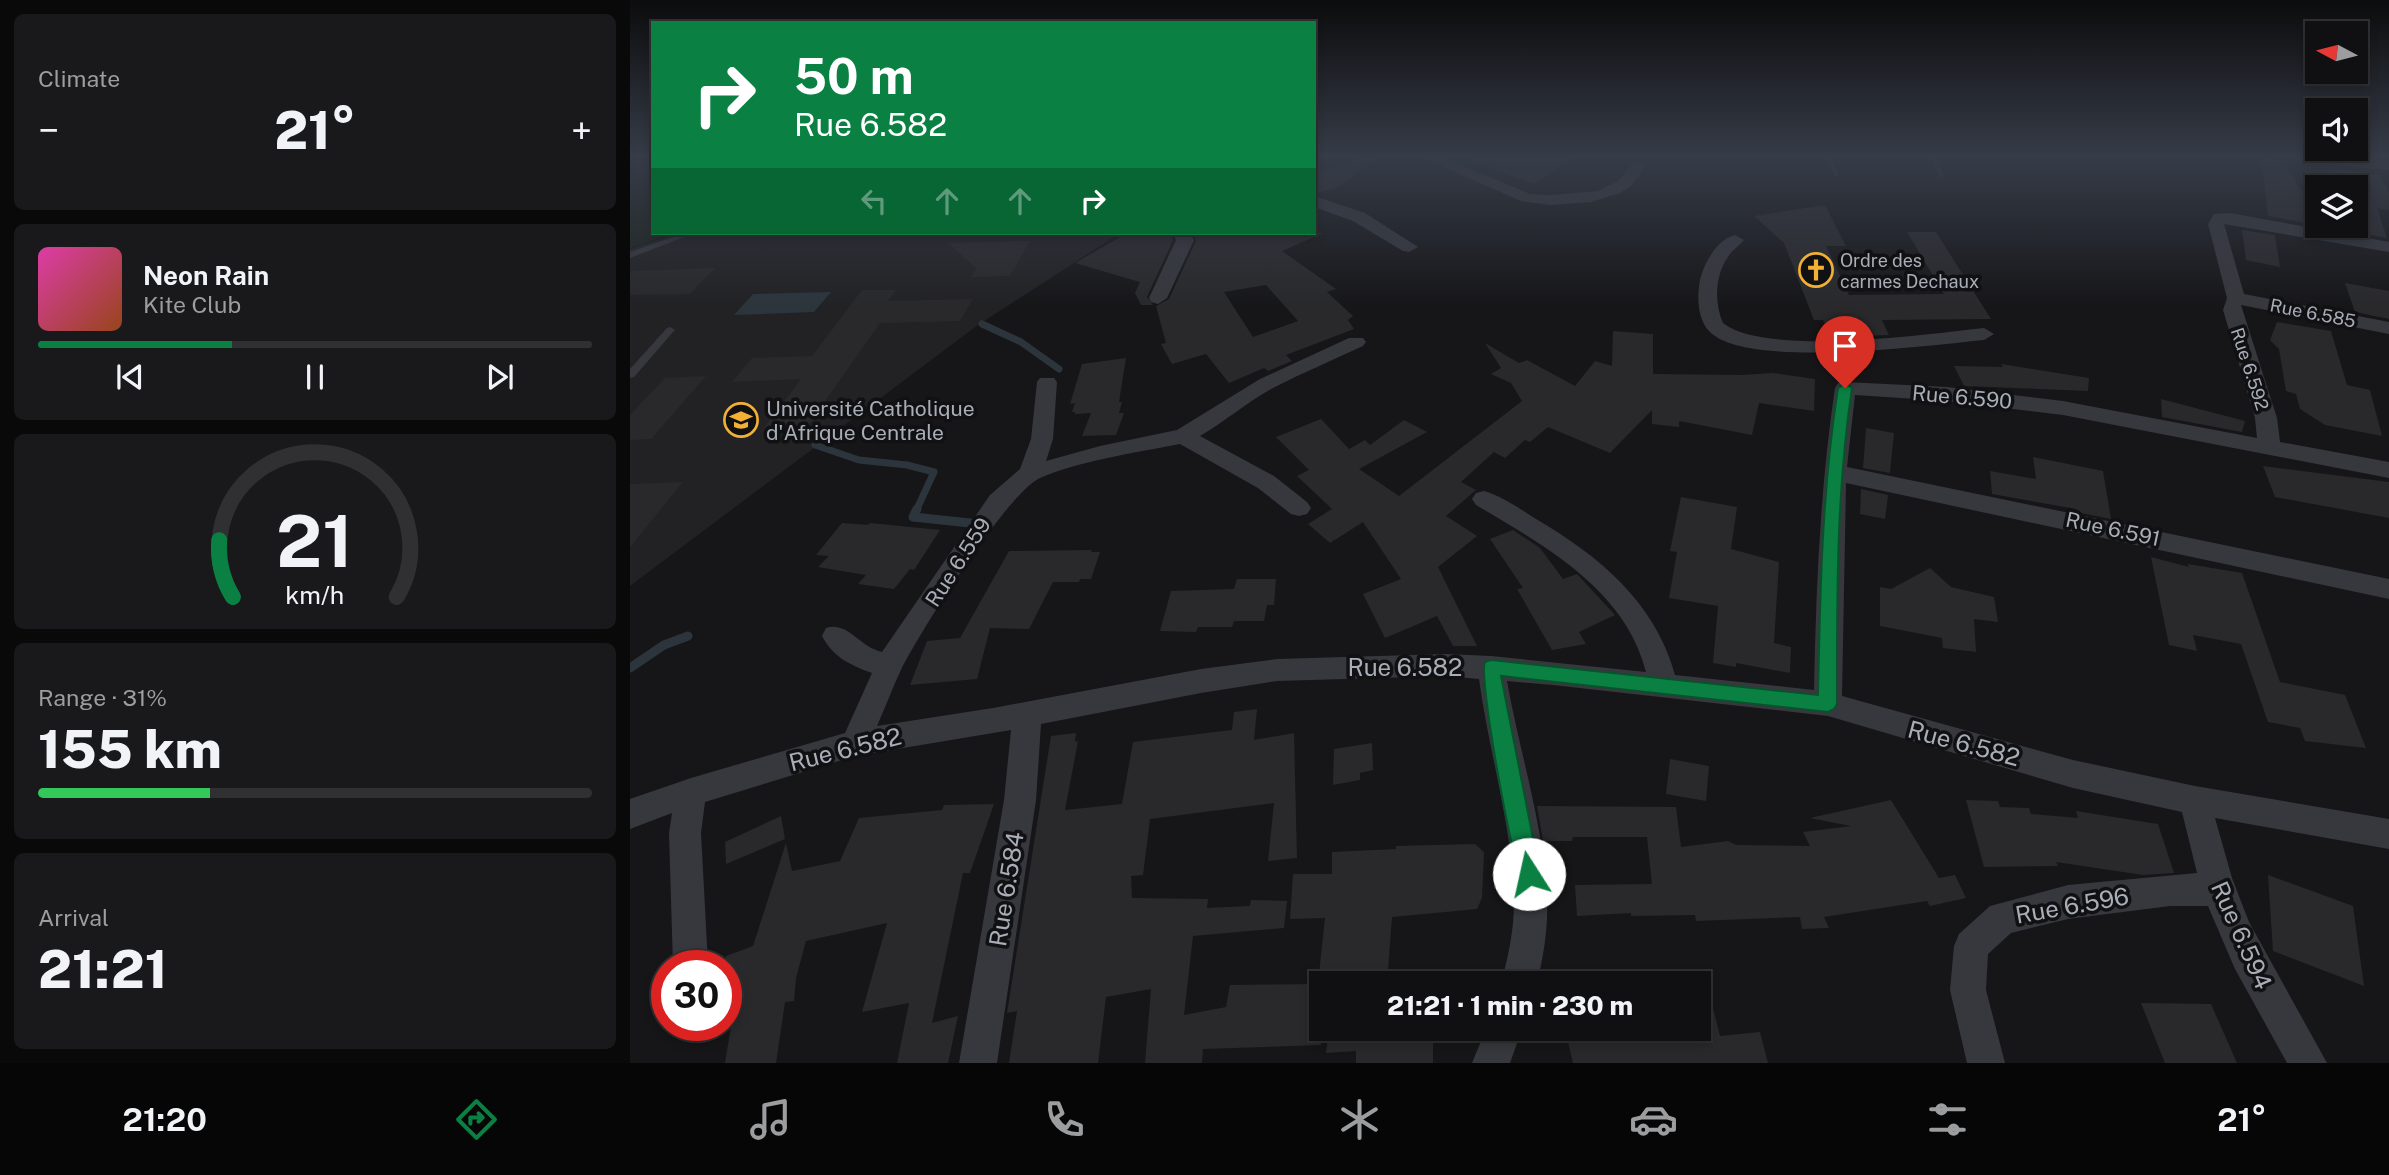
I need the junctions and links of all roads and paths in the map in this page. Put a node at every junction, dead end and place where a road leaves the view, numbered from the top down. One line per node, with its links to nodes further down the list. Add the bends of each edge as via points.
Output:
1 (1333, 208): 5 (street, via 1359,217)
2 (685, 235): 7 (lane)
3 (1183, 235): 8 (street, via 1182,249)
4 (1735, 240): 14 (street, via 1718,257 1708,287 1712,323 1749,341)
5 (1409, 247)
6 (2389, 247): 9 (street, Rue 6.592, via 2220,218 2216,224)
7 (630, 255)
8 (1158, 298)
9 (2236, 298): 10 (street, Rue 6.585); 19 (street, Rue 6.592, via 2232,310 2266,418)
10 (2389, 328)
11 (670, 330): 15 (lane)
12 (1984, 334): 14 (street)
13 (1356, 342): 18 (street, via 1267,383)
14 (1839, 347): 17 (street)
15 (630, 375)
16 (1047, 382): 21 (street, Rue 6.559, via 1042,439)
17 (1845, 388): 19 (street, Rue 6.590, via 2025,402); 22 (street)
18 (1183, 436): 21 (street); 24 (street, via 1266,482)
19 (2269, 446): 20 (street, Rue 6.590)
20 (2389, 470)
21 (1030, 473): 27 (street, Rue 6.559, via 998,501)
22 (1837, 473): 25 (street, Rue 6.591); 30 (street, via 1829,577)
23 (1484, 499): 29 (street, via 1553,539 1616,589 1644,626 1661,666)
24 (1299, 508)
25 (2389, 589)
26 (836, 636): 27 (street, via 848,652)
27 (890, 665): 32 (street, Rue 6.559)
28 (1491, 667): 29 (street, Rue 6.582); 31 (street, Rue 6.582, via 1277,670); 39 (street, via 1529,874 1530,931)
29 (1664, 687): 30 (street, Rue 6.582)
30 (1828, 704): 34 (street, Rue 6.582, via 2073,774)
31 (1027, 713): 32 (street, Rue 6.582); 41 (street, Rue 6.584, via 1018,811)
32 (855, 743): 33 (street, Rue 6.582)
33 (691, 792): 35 (street, Rue 6.582); 38 (street, via 685,834)
34 (2195, 800): 36 (street, Rue 6.582); 37 (street, Rue 6.594)
35 (630, 814)
36 (2389, 834)
37 (2219, 889): 43 (street, Rue 6.596, via 2068,902 2002,918 1971,946 1968,990); 44 (street, Rue 6.594, via 2242,943)
38 (689, 950)
39 (1522, 971)
40 (1499, 1041): 42 (street)
41 (978, 1063)
42 (1490, 1063)
43 (1986, 1063)
44 (2308, 1063)

